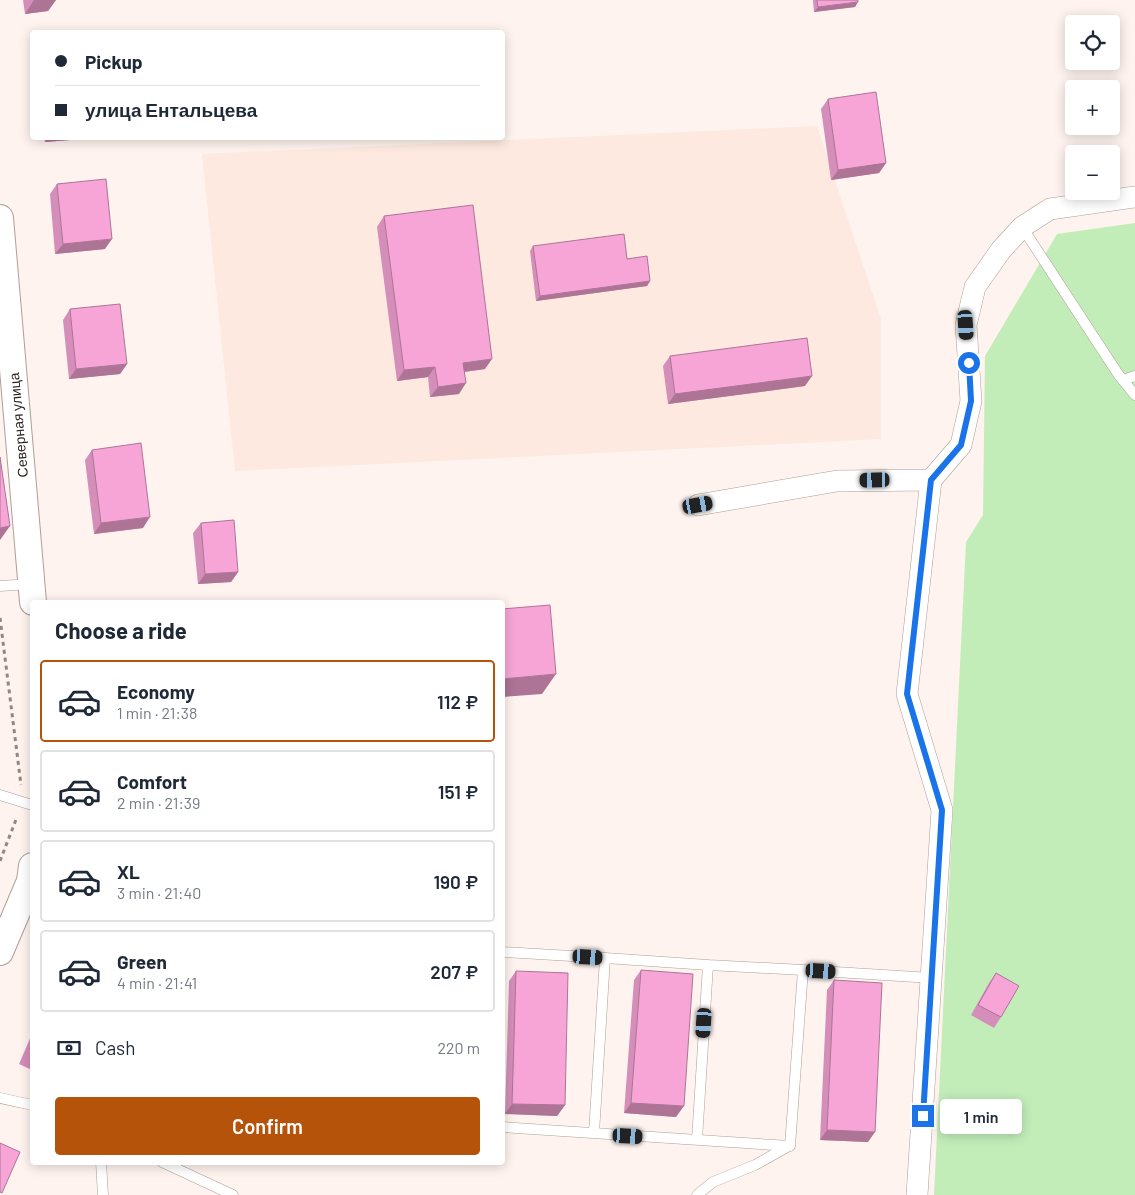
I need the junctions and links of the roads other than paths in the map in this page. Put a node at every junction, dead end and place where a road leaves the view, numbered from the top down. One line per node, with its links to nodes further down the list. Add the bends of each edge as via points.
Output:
1 (1135, 197): 3 (street, via 1050,209)
2 (0, 218): 4 (street, Северная улица)
3 (1022, 226): 6 (lane); 8 (street, via 976,287 966,325 971,401 961,445)
4 (3, 285): 11 (street, Северная улица)
5 (1135, 376): 6 (lane)
6 (1123, 380): 7 (lane)
7 (1135, 394)
8 (931, 480): 9 (street, via 837,481); 20 (street, via 907,694 942,810)
9 (698, 505)
10 (0, 586): 11 (lane)
11 (32, 593)
12 (0, 795): 13 (lane)
13 (28, 803)
14 (30, 881): 15 (street)
15 (0, 952)
16 (505, 952): 17 (lane)
17 (605, 958): 18 (lane); 24 (lane)
18 (708, 965): 19 (lane); 25 (lane)
19 (802, 970): 20 (lane); 26 (lane)
20 (932, 978): 32 (street)
21 (0, 1098): 22 (lane)
22 (30, 1105)
23 (505, 1128): 24 (lane)
24 (594, 1133): 25 (lane)
25 (697, 1140): 26 (lane)
26 (790, 1146): 31 (lane, via 713,1182)
27 (101, 1165): 29 (lane)
28 (168, 1165): 30 (lane)
29 (103, 1195)
30 (233, 1195)
31 (697, 1195)
32 (917, 1195)

